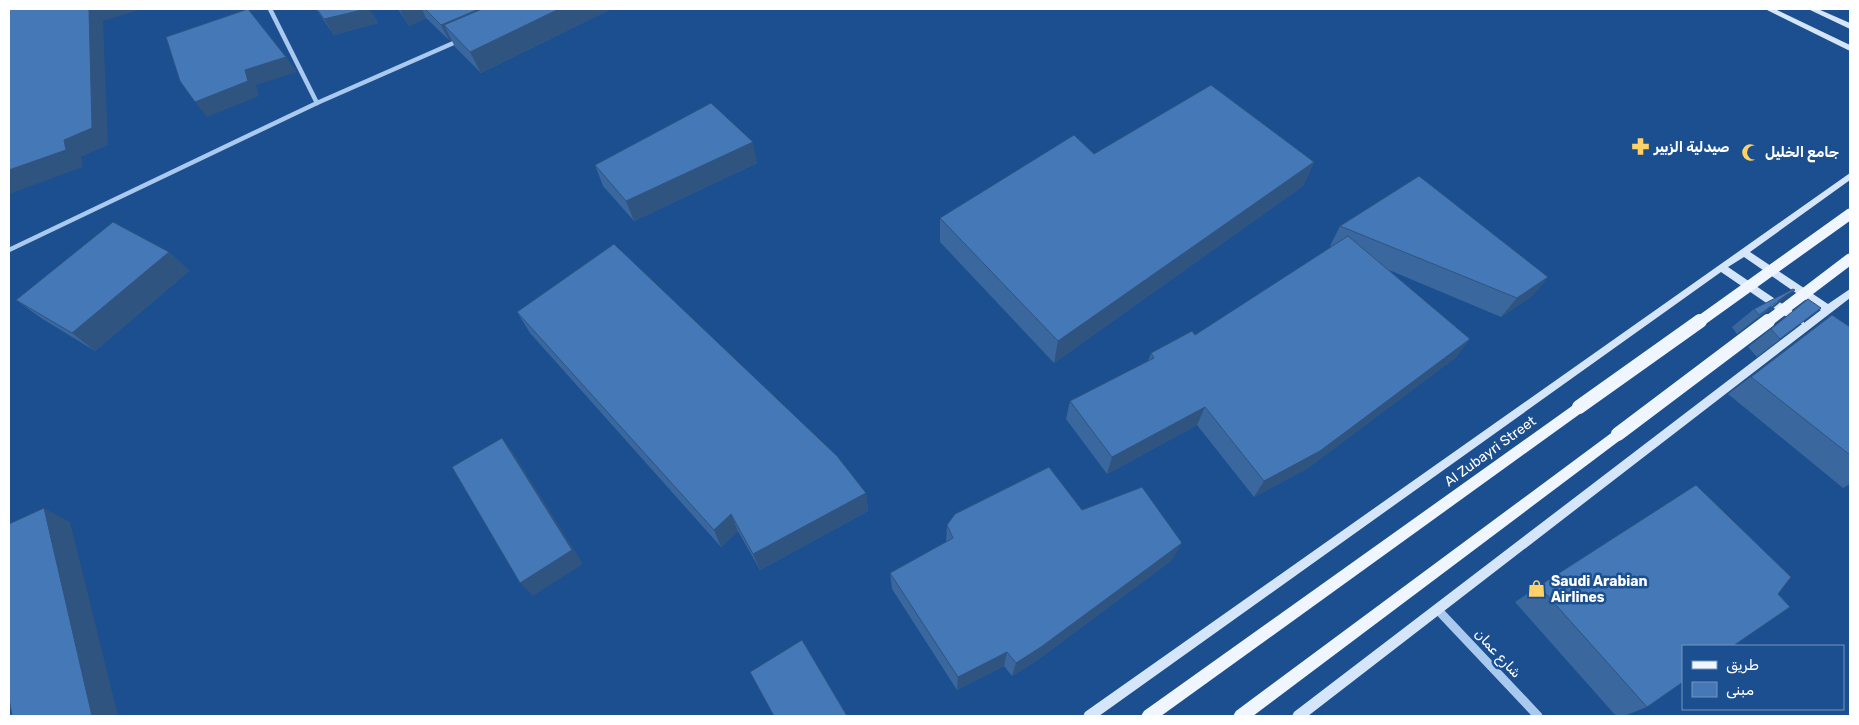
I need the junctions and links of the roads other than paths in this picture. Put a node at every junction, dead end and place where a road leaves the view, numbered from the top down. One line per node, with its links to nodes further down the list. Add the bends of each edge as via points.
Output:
1 (270, 9): 7 (street)
2 (1769, 9): 6 (main road)
3 (1812, 9): 4 (main road)
4 (1850, 26)
5 (467, 37): 7 (street)
6 (1850, 48)
7 (317, 104): 10 (street)
8 (1850, 176): 11 (main road)
9 (1850, 214): 19 (main road, Al Zubayri Street, bridge)
10 (9, 250)
11 (1744, 252): 13 (main road); 15 (main road)
12 (1850, 259): 20 (main road, bridge)
13 (1722, 268): 16 (main road); 18 (main road)
14 (1850, 293): 15 (main road)
15 (1827, 309): 16 (main road)
16 (1806, 326): 17 (main road)
17 (1437, 609): 21 (main road); 22 (street, شارع عمان)
18 (1089, 716)
19 (1149, 716)
20 (1241, 716)
21 (1298, 716)
22 (1538, 716)

